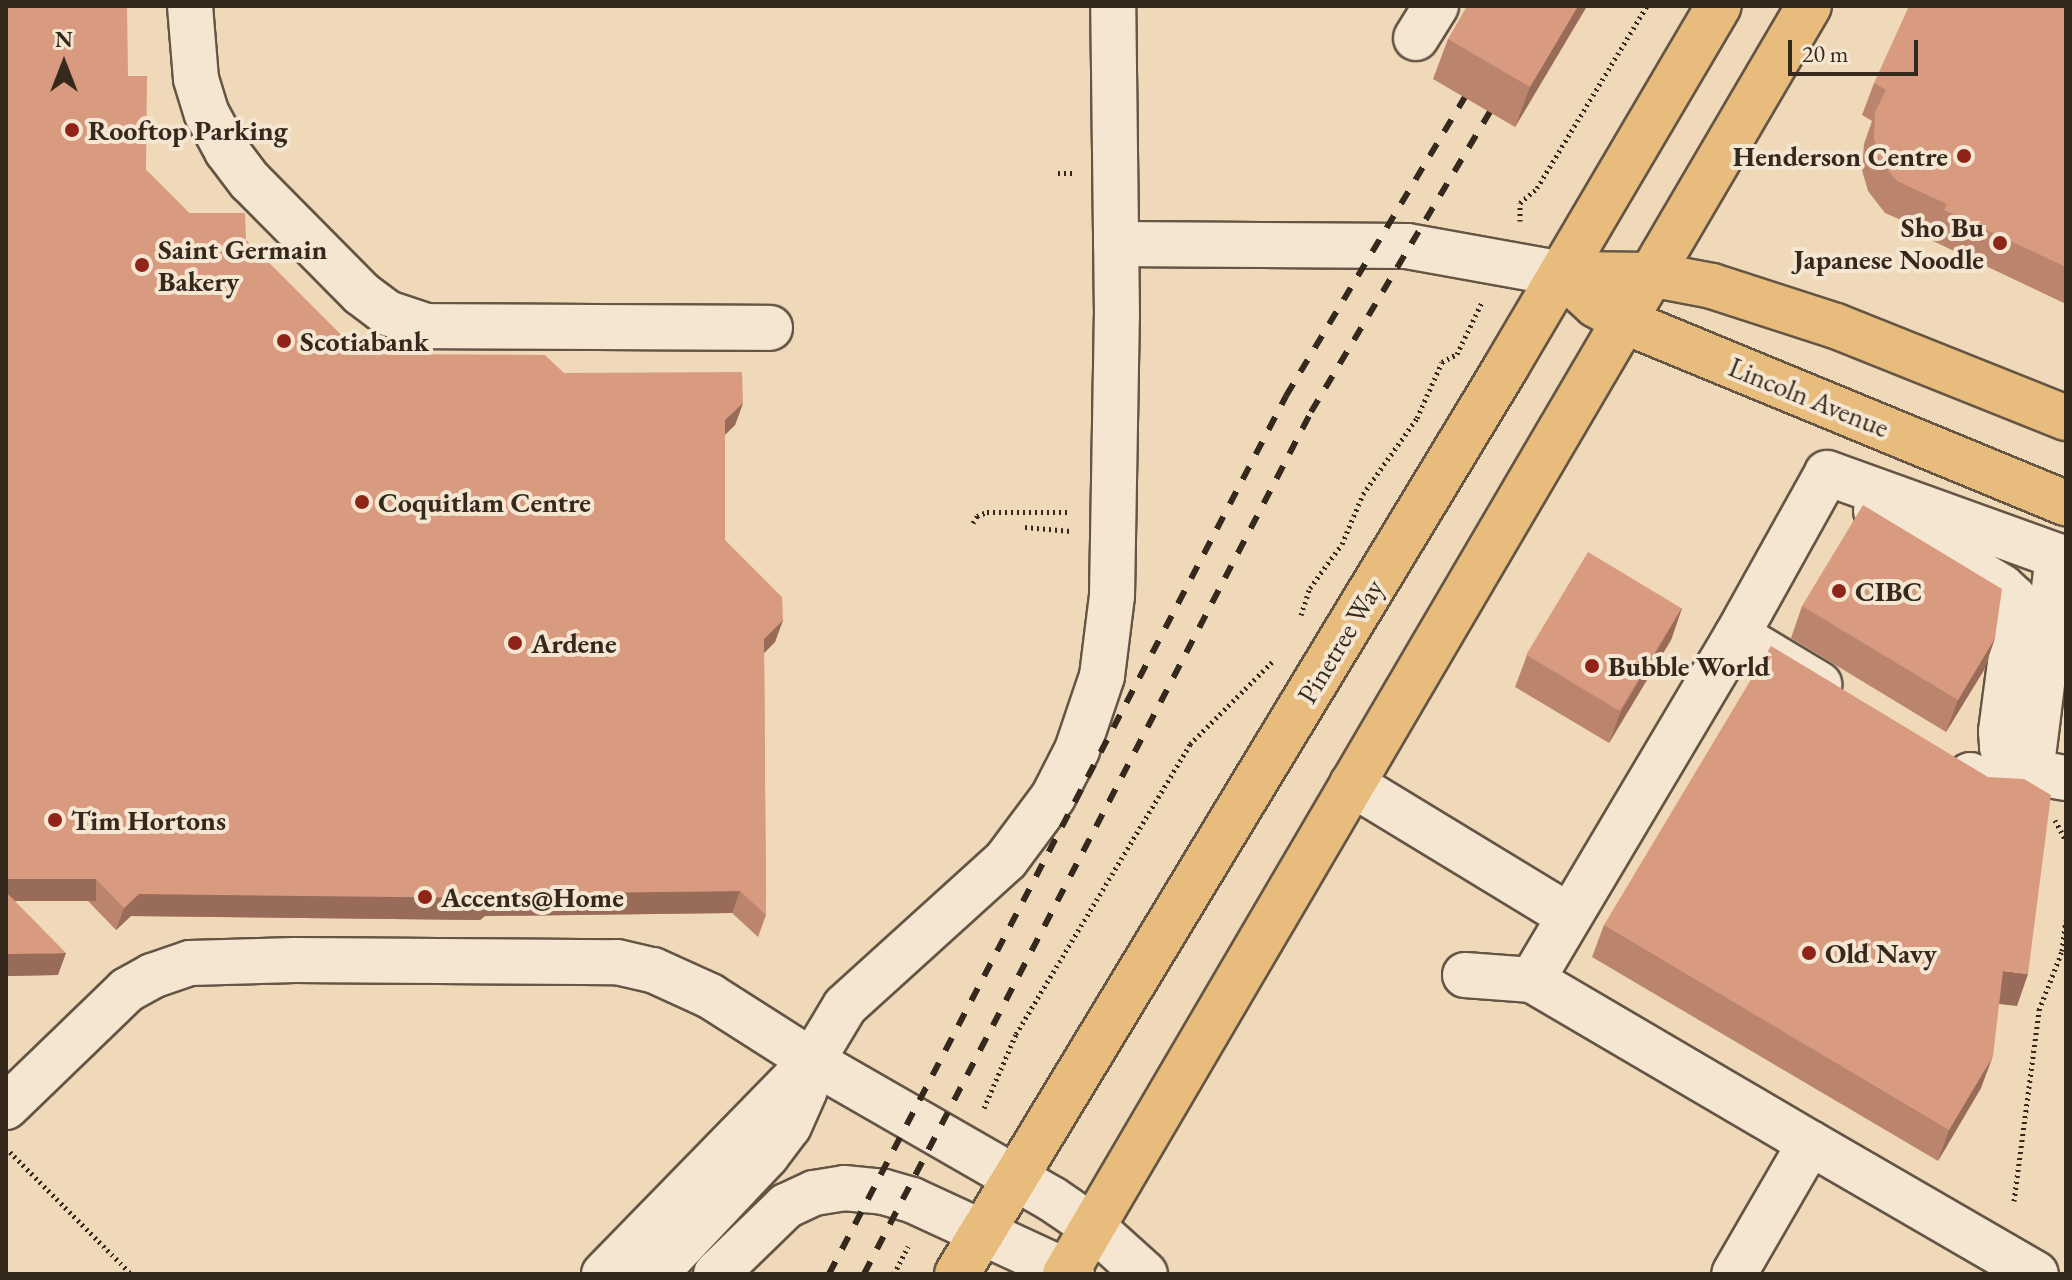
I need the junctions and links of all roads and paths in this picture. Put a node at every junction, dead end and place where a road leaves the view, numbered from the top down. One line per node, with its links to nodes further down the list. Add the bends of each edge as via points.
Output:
1 (190, 6): 11 (street, via 196,79 227,151 272,204 387,313 426,326)
2 (1113, 6): 7 (street)
3 (1647, 6): 6 (path, via 1537,188 1520,203)
4 (1719, 6): 8 (main road, Pinetree Way)
5 (1809, 6): 9 (main road)
6 (1523, 215)
7 (1116, 244): 8 (street, via 1407,246); 31 (street, via 1111,614 1102,676 1083,737 1053,797 1012,852 845,1006)
8 (1562, 274): 9 (main road); 10 (main road, Lincoln Avenue, via 1596,305); 36 (main road, Pinetree Way)
9 (1654, 275): 10 (main road); 13 (main road, via 1712,286 1821,321)
10 (1626, 322): 16 (main road, Lincoln Avenue); 26 (main road)
11 (770, 328)
12 (1457, 354): 20 (path, via 1442,362 1417,418 1363,494 1342,544 1310,588)
13 (2066, 418)
14 (1827, 473): 21 (street); 25 (street, via 1850,494 2014,598 2001,740 2012,761); 25 (street, via 2058,556)
15 (1074, 497): 17 (path, via 1074,512 987,512)
16 (2066, 503)
17 (973, 523)
18 (1025, 527): 19 (path)
19 (1073, 531)
20 (1297, 628)
21 (1737, 635): 23 (street); 27 (street)
22 (1278, 656): 33 (path, via 1190,744 1016,1034)
23 (1856, 707)
24 (1936, 755): 25 (street, via 1994,789)
25 (2048, 776)
26 (1352, 784): 27 (street); 38 (main road)
27 (1569, 916): 30 (street)
28 (2066, 920): 37 (path, via 2062,951 2039,1010)
29 (1465, 975): 30 (street)
30 (1532, 980): 34 (street)
31 (812, 1061): 32 (street, via 703,992 653,970 617,962 213,961 169,970 127,990); 36 (street); 44 (street); 45 (street, via 798,1111 778,1140)
32 (6, 1107)
33 (981, 1114)
34 (1810, 1143): 49 (street); 50 (street)
35 (6, 1149): 43 (path)
36 (1016, 1178): 38 (street); 39 (main road, Pinetree Way)
37 (2014, 1201)
38 (1093, 1227): 41 (street); 42 (main road)
39 (982, 1234): 42 (street); 46 (street, via 892,1194 824,1190 778,1213); 48 (main road, Pinetree Way)
40 (903, 1256): 47 (path)
41 (1134, 1272)
42 (1068, 1273)
43 (131, 1274)
44 (604, 1274)
45 (655, 1274)
46 (716, 1274)
47 (894, 1274)
48 (957, 1274)
49 (1734, 1274)
50 (2036, 1274)

